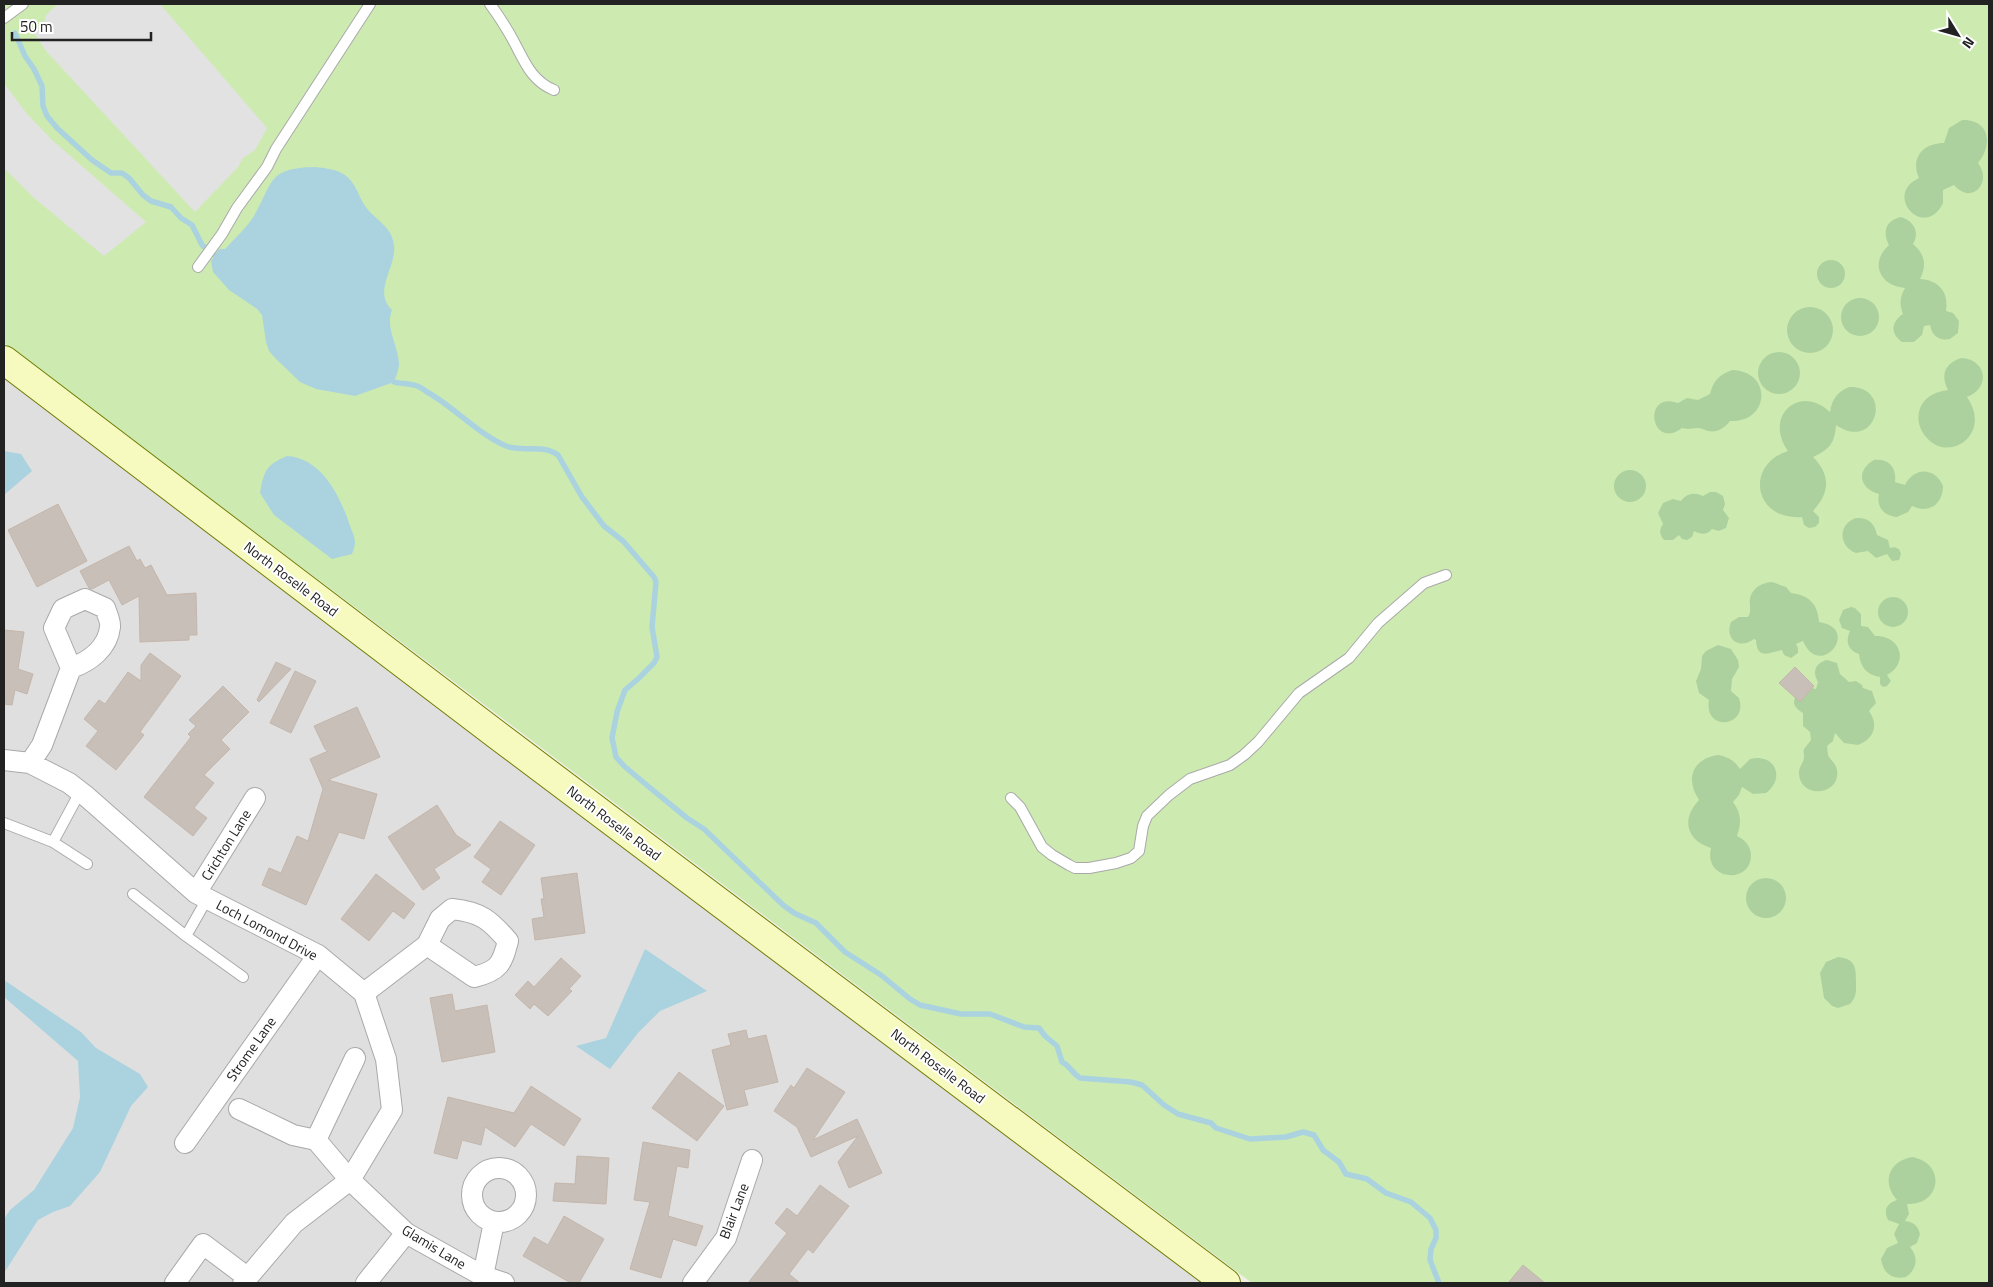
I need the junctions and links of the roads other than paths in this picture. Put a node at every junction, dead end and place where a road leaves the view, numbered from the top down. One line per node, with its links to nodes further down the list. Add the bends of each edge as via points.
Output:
1 (23, 4): 4 (lane)
2 (370, 4): 6 (lane, via 267,167)
3 (490, 4): 5 (lane, via 533,75)
4 (4, 18)
5 (554, 90)
6 (198, 267)
7 (4, 360): 39 (main road, North Roselle Road)
8 (1446, 574): 14 (lane, via 1424,583 1378,623 1348,658 1299,693 1244,755 1230,765 1190,779 1168,795 1144,820 1139,851 1131,858 1089,868 1069,866 1042,846 1020,807)
9 (71, 668): 11 (street, via 42,746)
10 (4, 760): 11 (street, Loch Lomond Drive)
11 (30, 763): 12 (street, Loch Lomond Drive)
12 (80, 792): 16 (lane); 19 (street, Loch Lomond Drive)
13 (255, 798): 19 (street, Crichton Lane)
14 (1010, 798)
15 (4, 824): 16 (lane)
16 (53, 842): 17 (lane)
17 (87, 864)
18 (133, 894): 20 (lane)
19 (202, 896): 20 (lane); 22 (street, Loch Lomond Drive)
20 (186, 936): 23 (lane)
21 (427, 945): 24 (street)
22 (318, 955): 24 (street, Loch Lomond Drive); 28 (street, Strome Lane)
23 (243, 977)
24 (364, 994): 30 (street, via 386,1059 392,1110)
25 (355, 1058): 27 (street)
26 (239, 1109): 27 (street, via 293,1135)
27 (316, 1140): 30 (street, Glamis Lane)
28 (185, 1143)
29 (752, 1160): 38 (street, Blair Lane, via 726,1238)
30 (350, 1180): 32 (street, Glamis Lane); 34 (street, via 294,1223)
31 (494, 1222): 33 (street)
32 (406, 1233): 33 (street, Glamis Lane); 36 (street)
33 (483, 1276): 37 (street, Glamis Lane)
34 (245, 1280): 35 (street, via 203,1244)
35 (175, 1283)
36 (366, 1283)
37 (504, 1283)
38 (694, 1283)
39 (1226, 1283)

